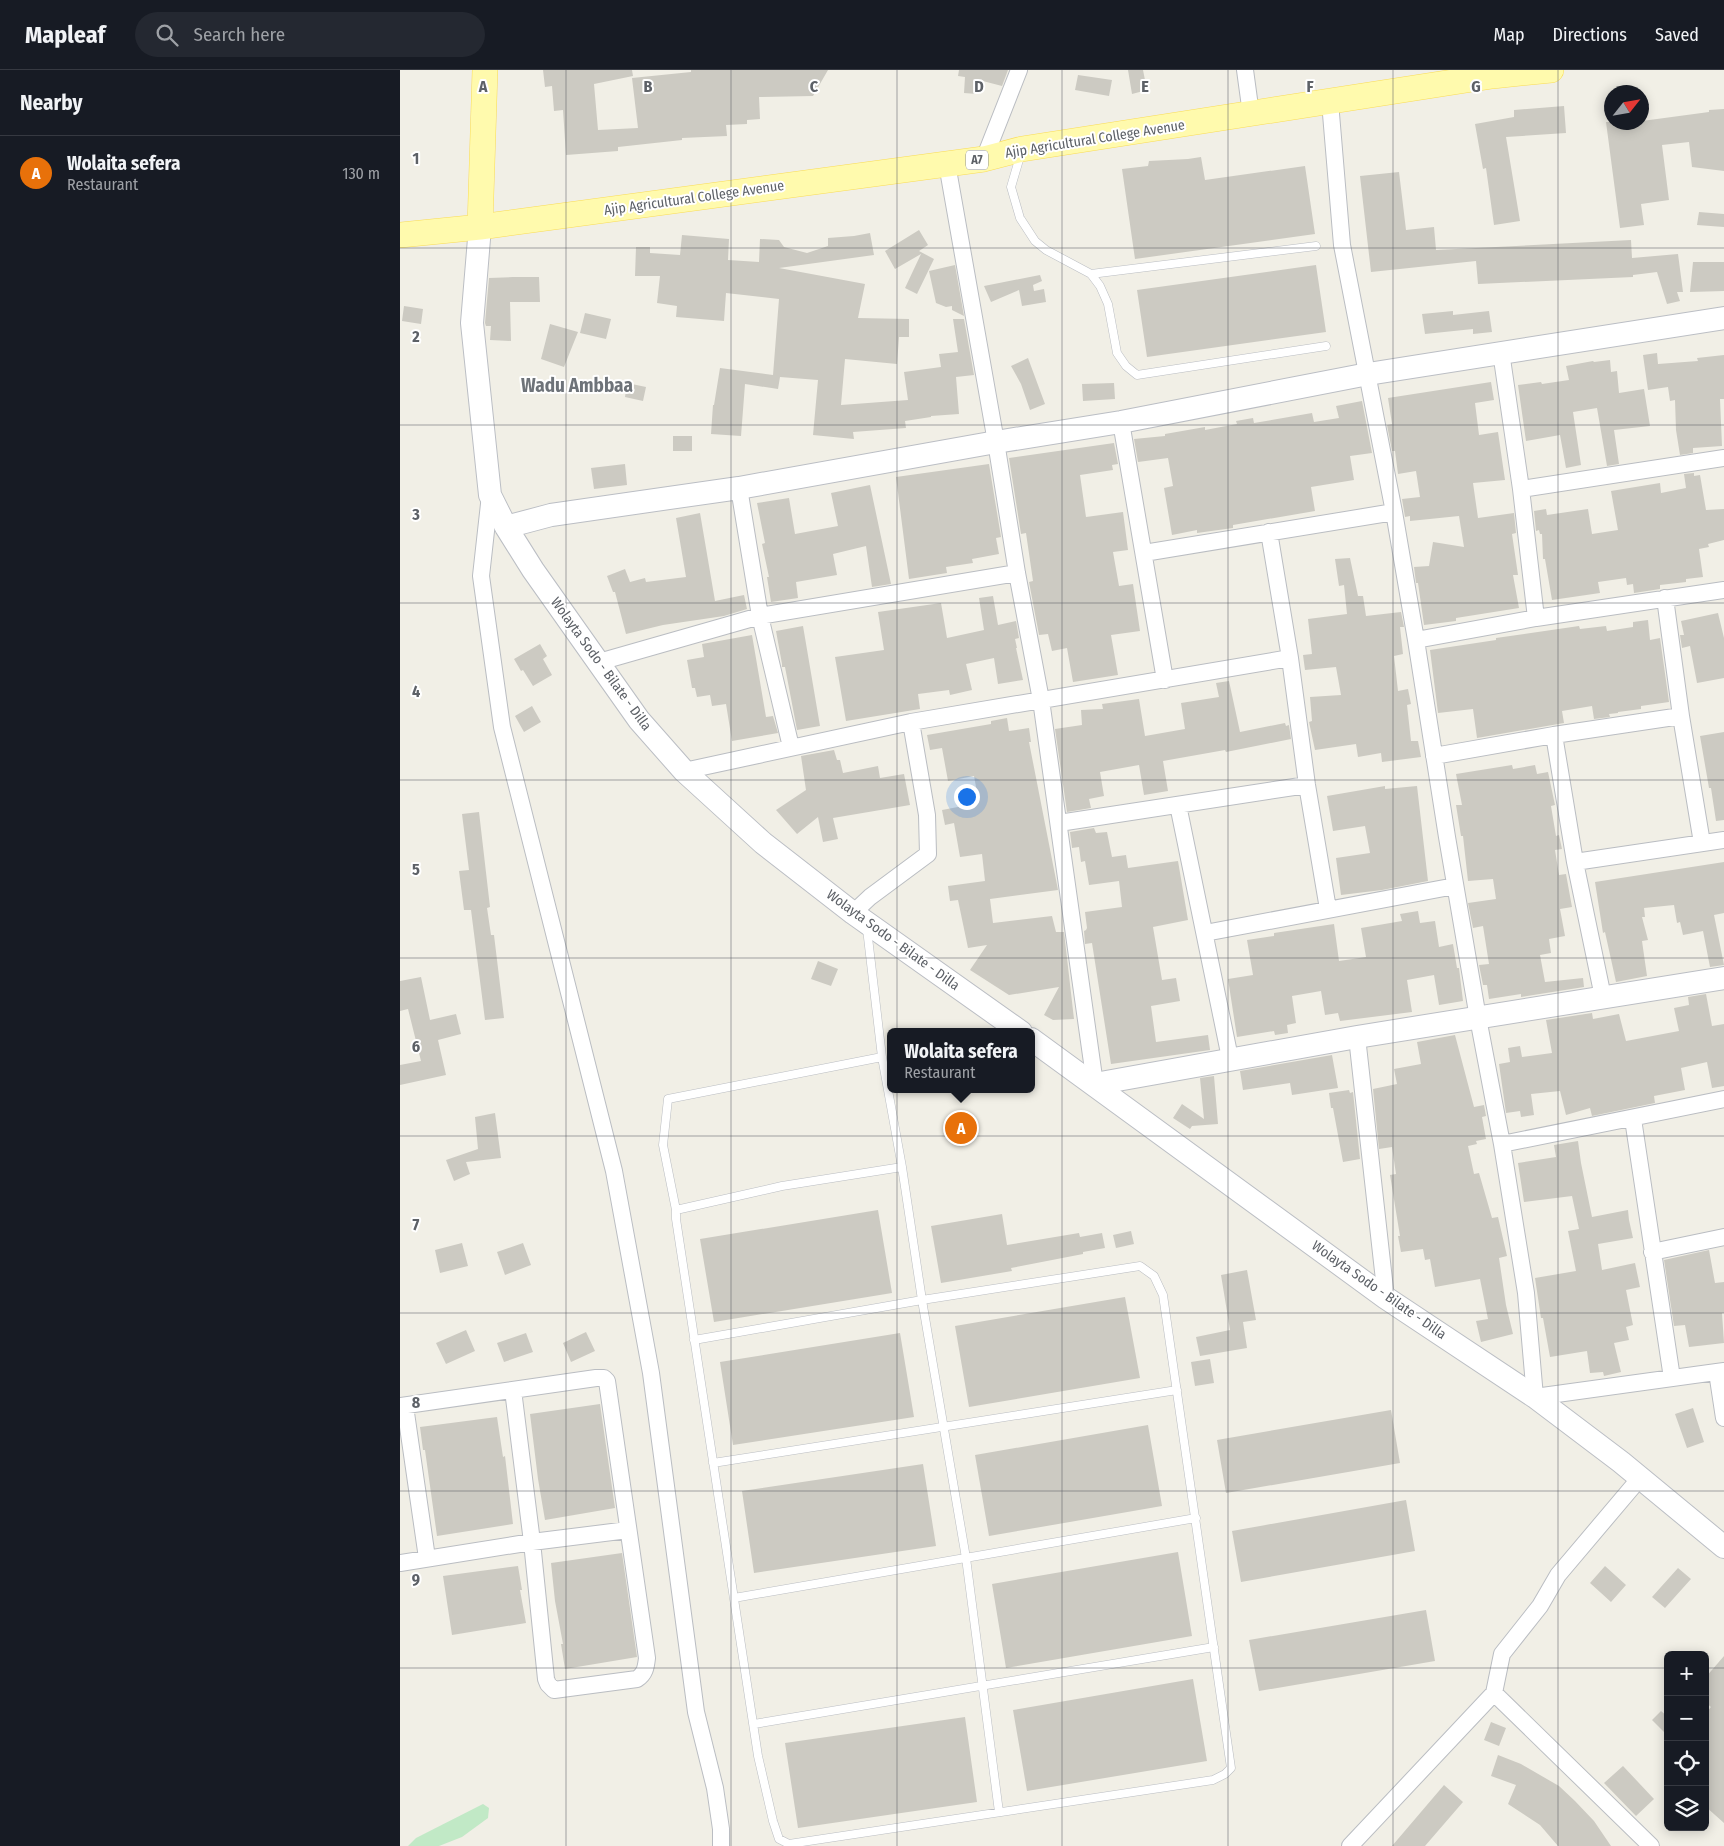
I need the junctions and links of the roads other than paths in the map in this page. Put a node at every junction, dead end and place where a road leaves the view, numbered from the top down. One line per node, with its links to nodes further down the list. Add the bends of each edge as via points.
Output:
1 (485, 70): 11 (main road)
2 (1019, 70): 9 (street)
3 (1245, 70): 7 (street)
4 (1551, 70): 5 (main road, Ajip Agricultural College Avenue / A7)
5 (1492, 73): 6 (main road, Ajip Agricultural College Avenue / A7)
6 (1330, 102): 7 (main road, Ajip Agricultural College Avenue / A7); 18 (street, via 1342,245)
7 (1251, 114): 8 (main road, Ajip Agricultural College Avenue / A7)
8 (1022, 149): 9 (main road, Ajip Agricultural College Avenue / A7); 14 (lane, via 1010,187 1020,218 1035,241 1046,250)
9 (984, 159): 10 (main road, Ajip Agricultural College Avenue / A7)
10 (947, 164): 11 (main road, Ajip Agricultural College Avenue / A7); 20 (street)
11 (480, 227): 12 (main road, Ajip Agricultural College Avenue / A7); 24 (main road, Wolayta Sodo - Bilate - Dilla, via 472,323)
12 (400, 235)
13 (1316, 246): 14 (lane)
14 (1091, 274): 16 (lane, via 1108,304 1117,353 1137,375)
15 (1724, 318): 17 (main road)
16 (1326, 346)
17 (1501, 352): 18 (main road); 23 (street)
18 (1368, 374): 19 (main road); 25 (street)
19 (1121, 422): 20 (main road); 28 (street)
20 (996, 442): 22 (main road); 29 (street)
21 (1724, 458): 23 (street)
22 (739, 488): 26 (main road, via 551,515); 32 (street)
23 (1521, 489): 33 (street)
24 (490, 495): 26 (main road, Wolayta Sodo - Bilate - Dilla); 99 (street, via 481,576 502,727 614,1171 651,1373 696,1712 715,1788)
25 (1394, 512): 27 (street); 34 (street)
26 (506, 527): 36 (main road, Wolayta Sodo - Bilate - Dilla)
27 (1269, 532): 28 (street); 35 (street)
28 (1144, 553): 37 (street)
29 (1017, 573): 32 (street); 38 (street)
30 (1724, 590): 31 (street)
31 (1665, 598): 33 (street); 39 (street)
32 (760, 616): 36 (street); 42 (street)
33 (1536, 618): 34 (street)
34 (1416, 640): 43 (street)
35 (1290, 658): 37 (street); 45 (street)
36 (599, 662): 44 (main road, Wolayta Sodo - Bilate - Dilla, via 639,720)
37 (1165, 680): 38 (street)
38 (1041, 700): 40 (street); 47 (street)
39 (1681, 716): 41 (street); 49 (street)
40 (911, 722): 42 (street); 53 (street, via 928,816 928,854 870,898)
41 (1554, 735): 43 (street); 50 (street)
42 (791, 746): 44 (street)
43 (1434, 756): 51 (street)
44 (684, 771): 53 (main road, Wolayta Sodo - Bilate - Dilla, via 763,843)
45 (1307, 785): 46 (street); 52 (street)
46 (1178, 806): 47 (street); 54 (street)
47 (1059, 822): 64 (street)
48 (1724, 840): 49 (street)
49 (1702, 843): 50 (street)
50 (1575, 862): 56 (street)
51 (1456, 886): 52 (street); 57 (street)
52 (1328, 909): 54 (street)
53 (860, 918): 58 (main road, Wolayta Sodo - Bilate - Dilla); 61 (lane)
54 (1206, 933): 62 (street)
55 (1724, 978): 56 (main road)
56 (1603, 997): 57 (main road)
57 (1478, 1018): 59 (main road); 68 (street)
58 (1015, 1028)
59 (1357, 1036): 62 (main road); 73 (street)
60 (1035, 1042): 64 (main road, Wolayta Sodo - Bilate - Dilla)
61 (882, 1057): 63 (lane); 70 (lane, via 668,1099 663,1144)
62 (1230, 1058): 64 (main road)
63 (887, 1084)
64 (1095, 1084): 73 (main road, Wolayta Sodo - Bilate - Dilla)
65 (889, 1093): 69 (lane)
66 (1724, 1099): 67 (street)
67 (1633, 1118): 68 (street); 72 (street)
68 (1502, 1144): 80 (street, via 1526,1294)
69 (902, 1166): 70 (lane, via 782,1186); 74 (lane)
70 (676, 1210): 75 (lane)
71 (1724, 1237): 72 (street)
72 (1652, 1252): 77 (street)
73 (1386, 1298): 80 (main road, Wolayta Sodo - Bilate - Dilla)
74 (922, 1300): 75 (lane); 79 (lane, via 1140,1266 1154,1276 1164,1294); 83 (lane)
75 (694, 1340): 84 (lane)
76 (1720, 1372): 77 (street); 82 (street)
77 (1672, 1378): 80 (street)
78 (512, 1390): 81 (street); 87 (street, via 596,1378 607,1381); 88 (street)
79 (1177, 1390): 83 (lane); 86 (lane)
80 (1535, 1398): 85 (main road, Wolayta Sodo - Bilate - Dilla)
81 (402, 1406): 90 (street)
82 (1724, 1418)
83 (943, 1427): 84 (lane); 91 (lane)
84 (713, 1463): 93 (lane)
85 (1640, 1478): 89 (main road, Wolayta Sodo - Bilate - Dilla); 96 (street, via 1558,1575 1540,1606 1502,1654)
86 (1196, 1518): 91 (lane); 94 (lane)
87 (628, 1530): 88 (street); 88 (street, via 646,1669 637,1679 554,1690 546,1679)
88 (532, 1542): 90 (street)
89 (1724, 1547)
90 (427, 1558): 92 (street)
91 (966, 1558): 93 (lane); 95 (lane)
92 (400, 1563)
93 (734, 1598): 97 (lane)
94 (1214, 1647): 95 (lane); 98 (lane, via 1231,1768 1225,1774 1213,1780)
95 (983, 1686): 97 (lane); 98 (lane)
96 (1494, 1693): 100 (street); 101 (street)
97 (754, 1724): 98 (lane, via 773,1821 779,1839 789,1844)
98 (999, 1812)
99 (721, 1846)
100 (1350, 1846)
101 (1651, 1846)

